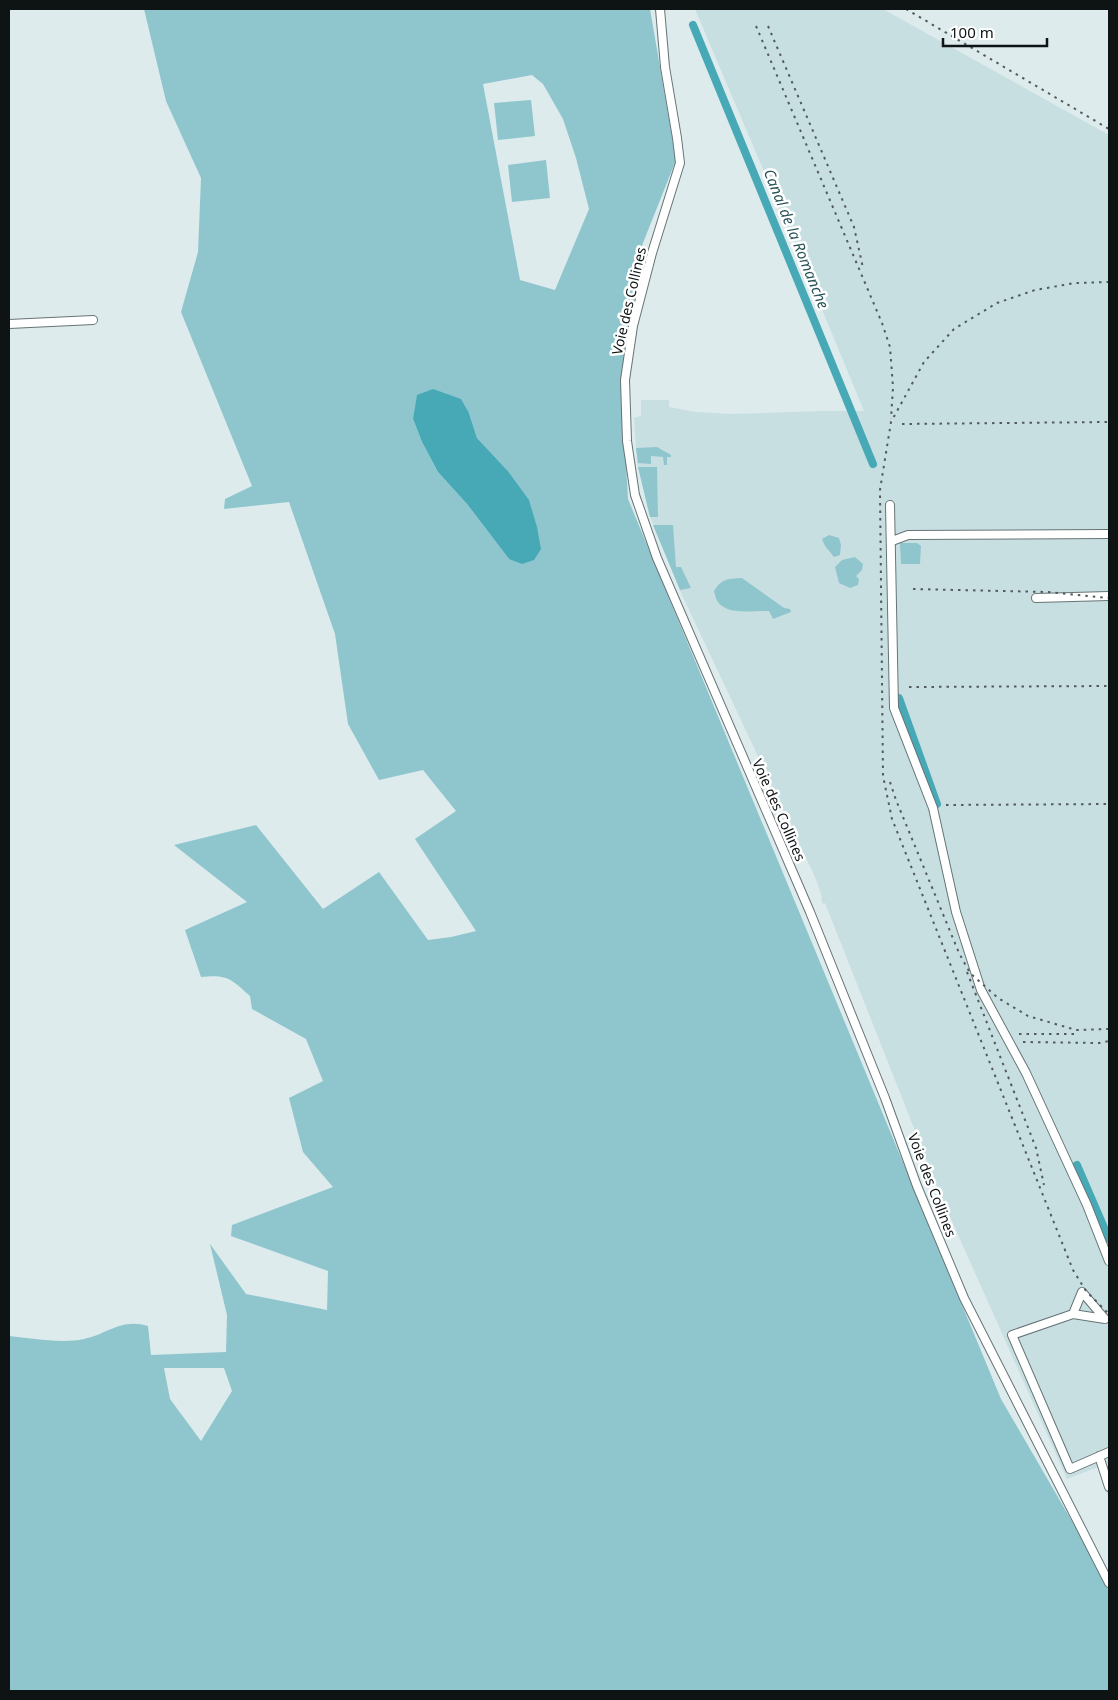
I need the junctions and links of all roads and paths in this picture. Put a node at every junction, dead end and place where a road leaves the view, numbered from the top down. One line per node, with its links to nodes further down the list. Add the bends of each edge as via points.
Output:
1 (660, 9): 15 (street, Voie des Collines, via 665,67 680,163 633,326 625,380 626,441 636,495 657,558 810,912 964,1298)
2 (93, 320): 3 (street)
3 (9, 324)
4 (890, 505): 6 (street)
5 (1109, 534): 6 (street, via 911,535)
6 (892, 541): 9 (street, via 894,708 933,808 956,912 981,990 1026,1074 1087,1205)
7 (1109, 596): 8 (street)
8 (1036, 598)
9 (1109, 1261)
10 (1073, 1314): 11 (street); 11 (street, via 1082,1292); 13 (street, via 1012,1336 1070,1469)
11 (1107, 1320)
12 (1109, 1452): 13 (street)
13 (1100, 1456): 14 (street)
14 (1109, 1487)
15 (1109, 1583)

